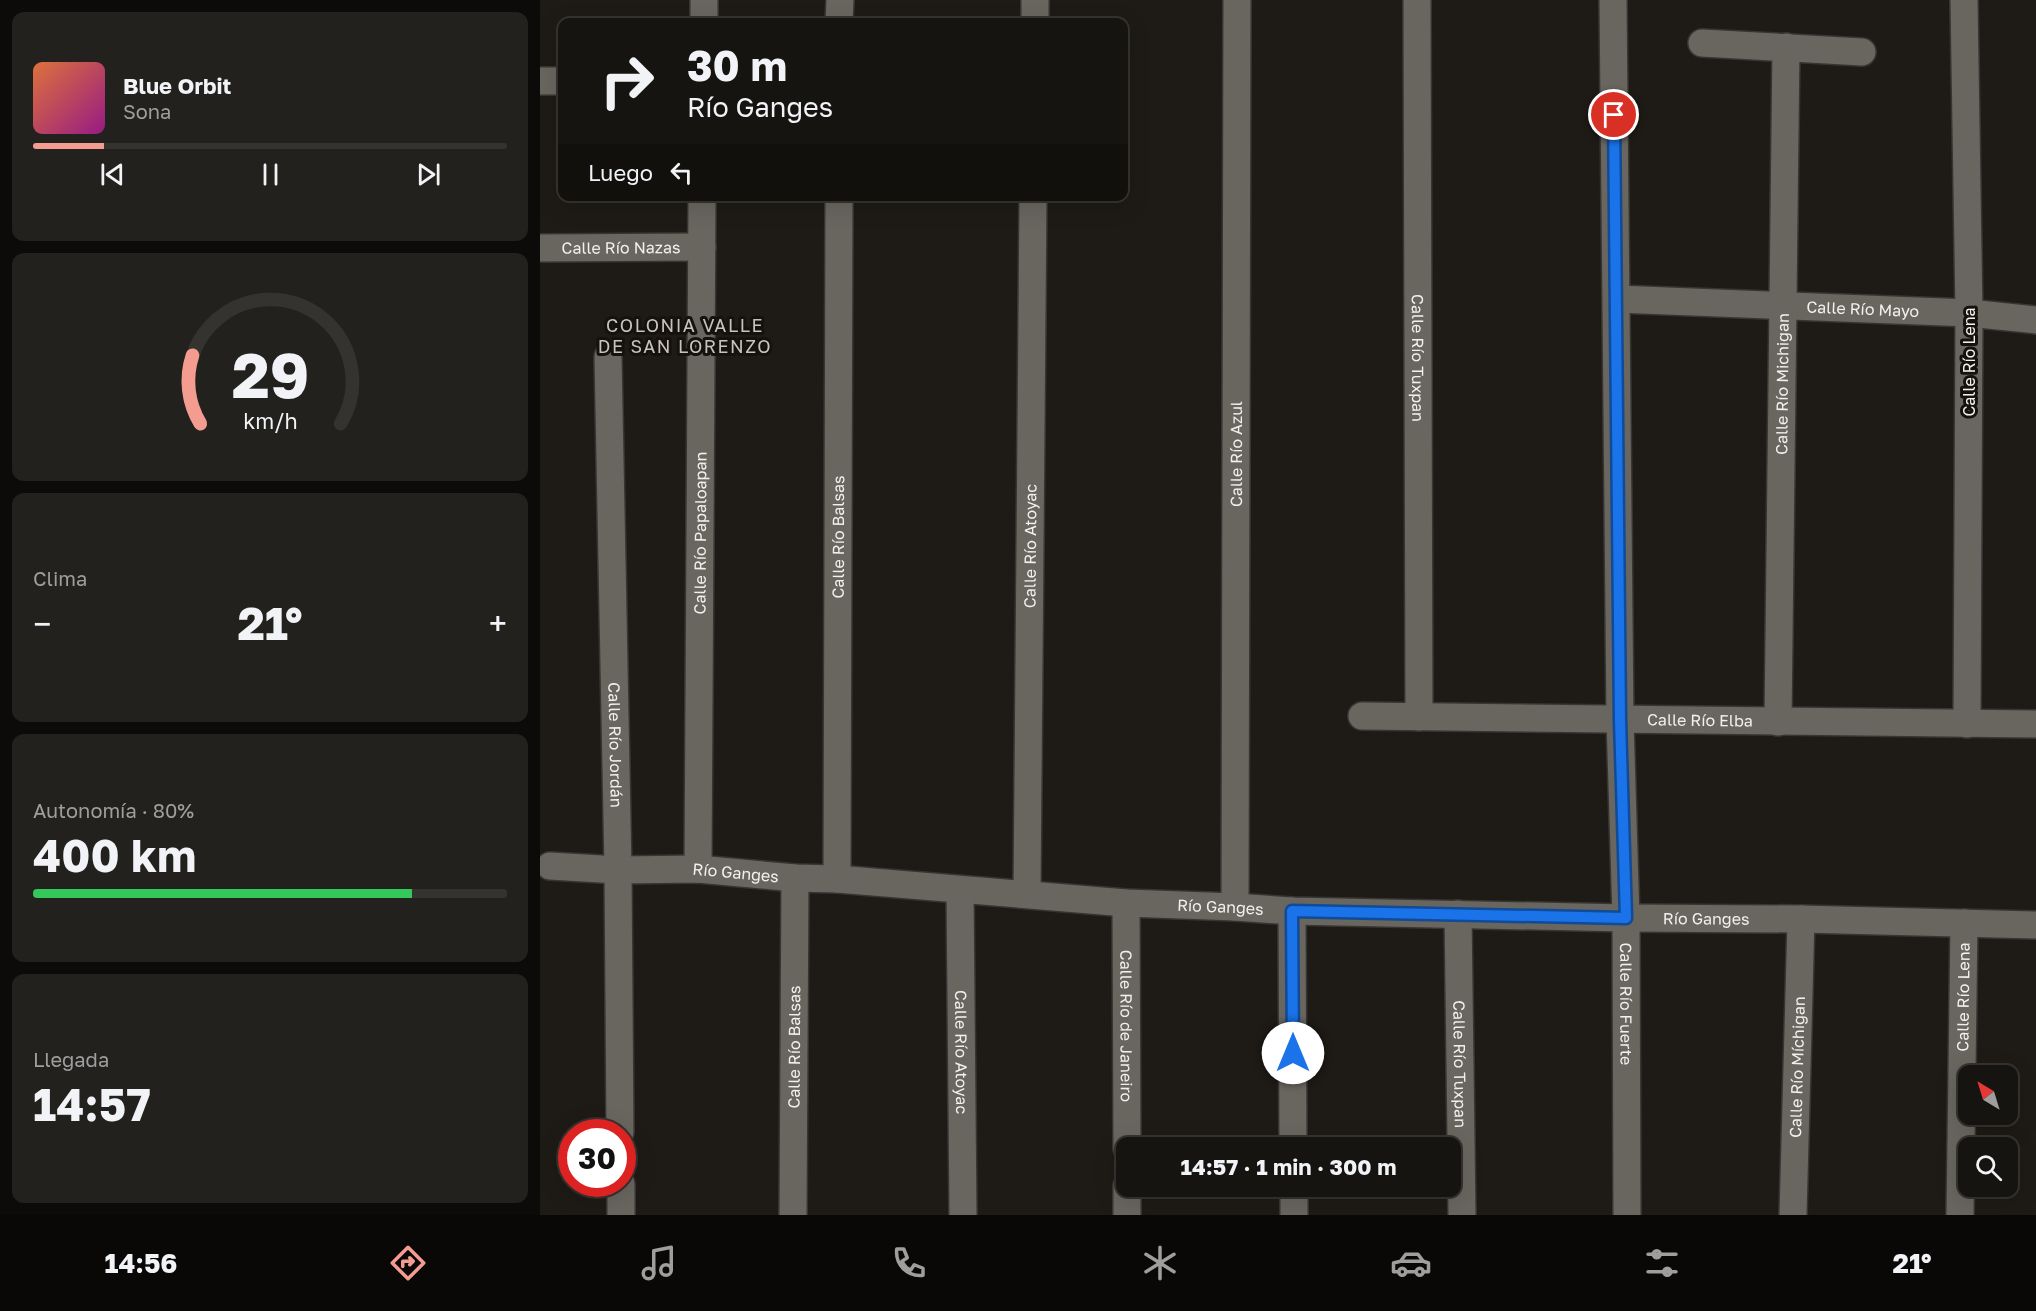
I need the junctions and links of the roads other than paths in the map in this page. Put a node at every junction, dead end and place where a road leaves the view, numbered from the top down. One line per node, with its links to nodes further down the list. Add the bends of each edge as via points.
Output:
1 (704, 0): 8 (street)
2 (840, 0): 9 (street)
3 (1035, 0): 10 (street)
4 (1237, 0): 40 (street, Calle Río Azul)
5 (1417, 0): 27 (street, Calle Río Tuxpan)
6 (1613, 0): 21 (street, Calle Río Fuerte)
7 (1964, 0): 23 (street, Calle Río Lena)
8 (704, 18)
9 (840, 18)
10 (1035, 18)
11 (1702, 43): 12 (street)
12 (1786, 47): 13 (street); 22 (street, Calle Río Michigan)
13 (1862, 52)
14 (540, 81): 15 (street)
15 (558, 81)
16 (702, 201): 19 (street, Calle Río Papaloapan)
17 (839, 201): 36 (street, Calle Río Balsas)
18 (1033, 201): 38 (street, Calle Río Atoyac)
19 (702, 247): 20 (street, Calle Río Nazas); 33 (street, Calle Río Papaloapan)
20 (540, 248)
21 (1617, 299): 22 (street, Calle Río Mayo); 28 (street, Calle Río Fuerte)
22 (1783, 305): 23 (street, Calle Río Mayo); 29 (street, Calle Río Michigan)
23 (1969, 313): 24 (street, Calle Río Mayo); 30 (street, Calle Río Lena)
24 (2036, 320)
25 (608, 357): 34 (street, Calle Río Jordán)
26 (1362, 716): 27 (street, Calle Río Elba)
27 (1419, 717): 28 (street, Calle Río Elba)
28 (1620, 720): 29 (street, Calle Río Elba); 43 (street, Calle Río Fuerte)
29 (1778, 722): 30 (street, Calle Río Elba)
30 (1967, 724): 31 (street, Calle Río Elba)
31 (2036, 724)
32 (550, 866): 34 (street, Río Ganges)
33 (698, 869): 34 (street, Río Ganges); 35 (street, Río Ganges)
34 (618, 870): 47 (street, Calle Río Jordán)
35 (795, 878): 36 (street, Río Ganges); 54 (street, Calle Río Balsas)
36 (837, 879): 37 (street, Río Ganges)
37 (960, 890): 38 (street, Río Ganges); 55 (street, Calle Río Atoyac)
38 (1027, 894): 39 (street, Río Ganges)
39 (1126, 903): 40 (street, Río Ganges); 48 (street, Calle Río de Janeiro)
40 (1235, 907): 41 (street, Río Ganges)
41 (1292, 911): 42 (street, Río Ganges); 49 (street)
42 (1458, 914): 43 (street, Río Ganges); 58 (street, Calle Río Tuxpan)
43 (1626, 918): 44 (street, Río Ganges); 59 (street, Calle Río Fuerte)
44 (1801, 919): 45 (street, Río Ganges); 60 (street, Calle Río Míchigan)
45 (1964, 923): 46 (street, Río Ganges); 61 (street, Calle Río Lena)
46 (2036, 925)
47 (621, 1119)
48 (1127, 1137)
49 (1293, 1137)
50 (621, 1197): 53 (street)
51 (1127, 1197): 56 (street)
52 (1294, 1197): 57 (street)
53 (621, 1215)
54 (793, 1215)
55 (963, 1215)
56 (1127, 1215)
57 (1294, 1215)
58 (1462, 1215)
59 (1628, 1215)
60 (1793, 1215)
61 (1960, 1215)

